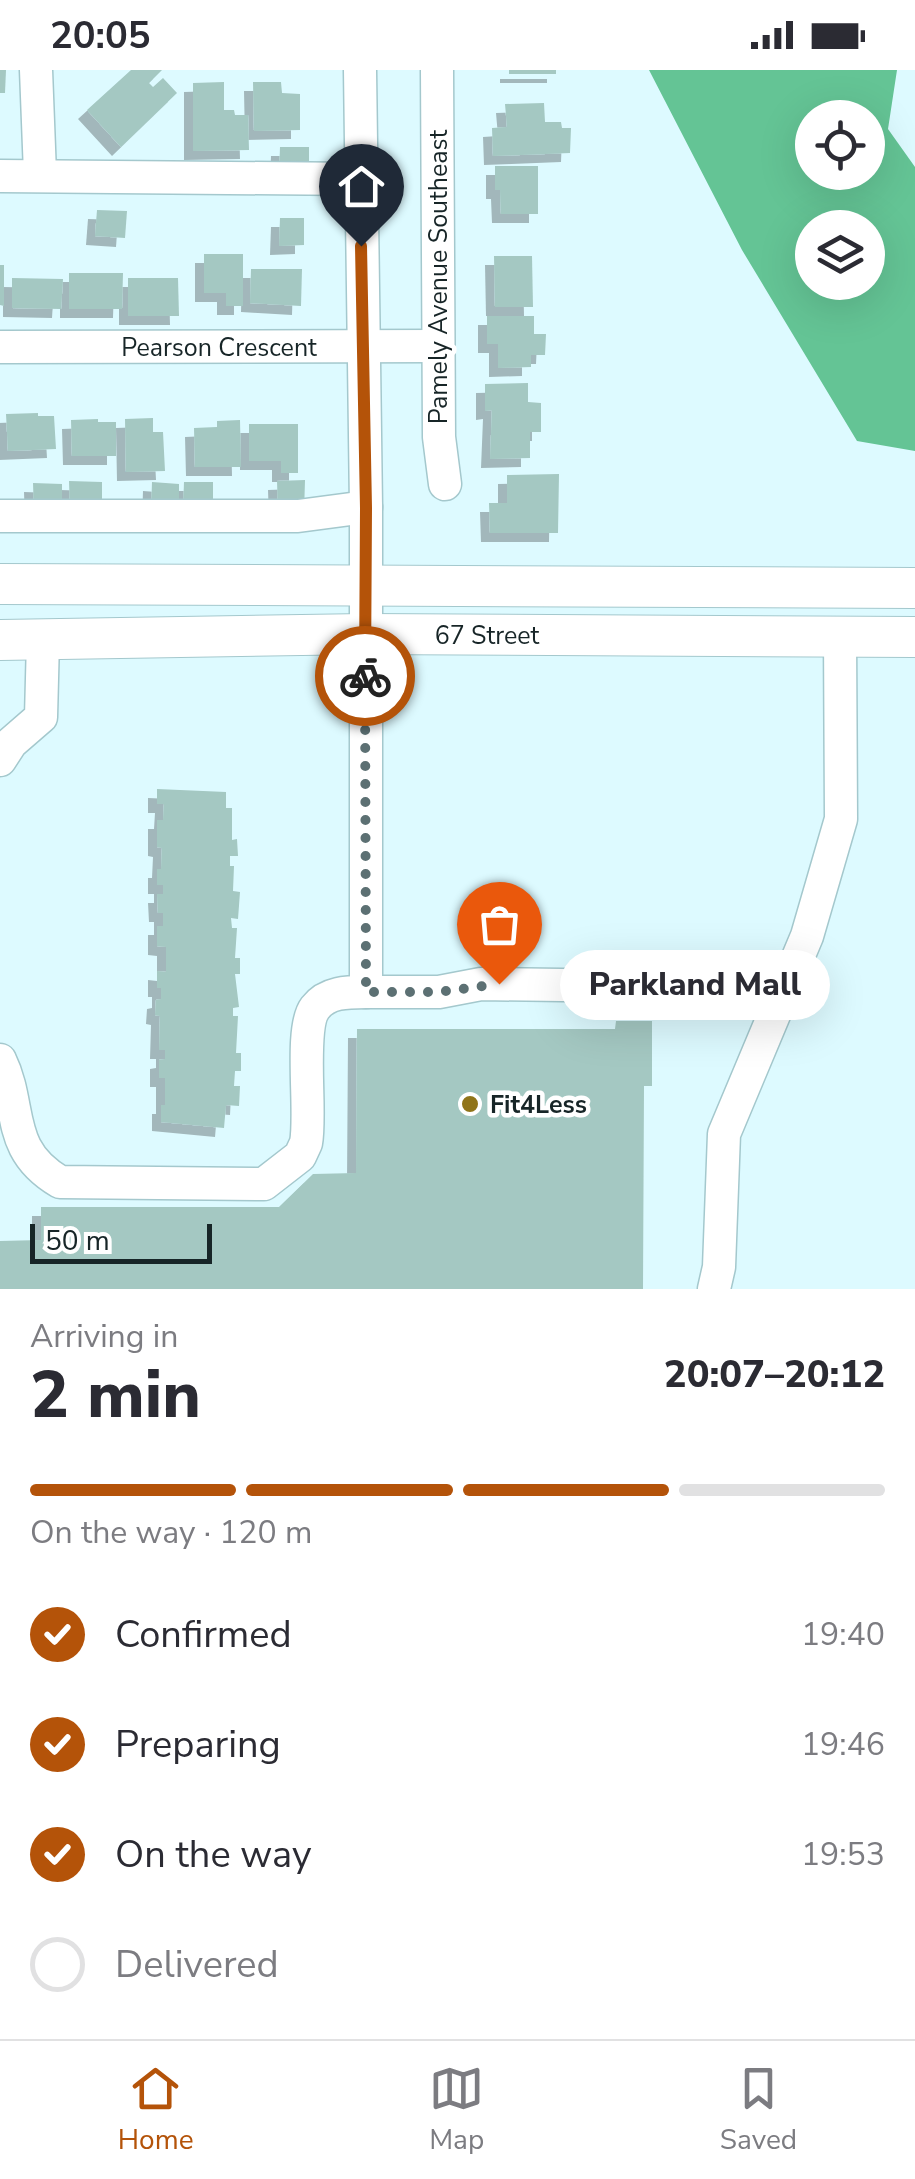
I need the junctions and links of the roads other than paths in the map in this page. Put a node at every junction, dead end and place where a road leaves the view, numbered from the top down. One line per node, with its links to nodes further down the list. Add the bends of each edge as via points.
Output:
1 (36, 70): 4 (street)
2 (360, 70): 6 (street)
3 (437, 70): 7 (street, Pamely Avenue Southeast)
4 (40, 174): 5 (street); 6 (street)
5 (0, 176)
6 (360, 180): 9 (street)
7 (437, 346): 9 (street, Pearson Crescent); 10 (street, Pamely Avenue Southeast)
8 (0, 347): 9 (street, Pearson Crescent)
9 (362, 347): 11 (street)
10 (446, 484)
11 (366, 508): 12 (street, via 298,516); 14 (street)
12 (0, 516)
13 (0, 584): 14 (main road, 67 Street)
14 (364, 586): 15 (main road, 67 Street); 16 (street)
15 (915, 588)
16 (364, 634): 17 (main road, 67 Street); 20 (main road, 67 Street); 22 (street)
17 (840, 635): 18 (main road, 67 Street); 23 (street, via 841,819)
18 (915, 637)
19 (0, 640): 20 (main road, 67 Street)
20 (43, 640): 21 (street, via 42,717)
21 (0, 760)
22 (366, 992): 23 (street, via 439,992 481,984 635,986 743,992); 24 (street, via 333,995 315,1007 308,1134 300,1156 264,1184 60,1182 18,1136)
23 (782, 1003): 25 (street, via 724,1134)
24 (0, 1060)
25 (714, 1289)

